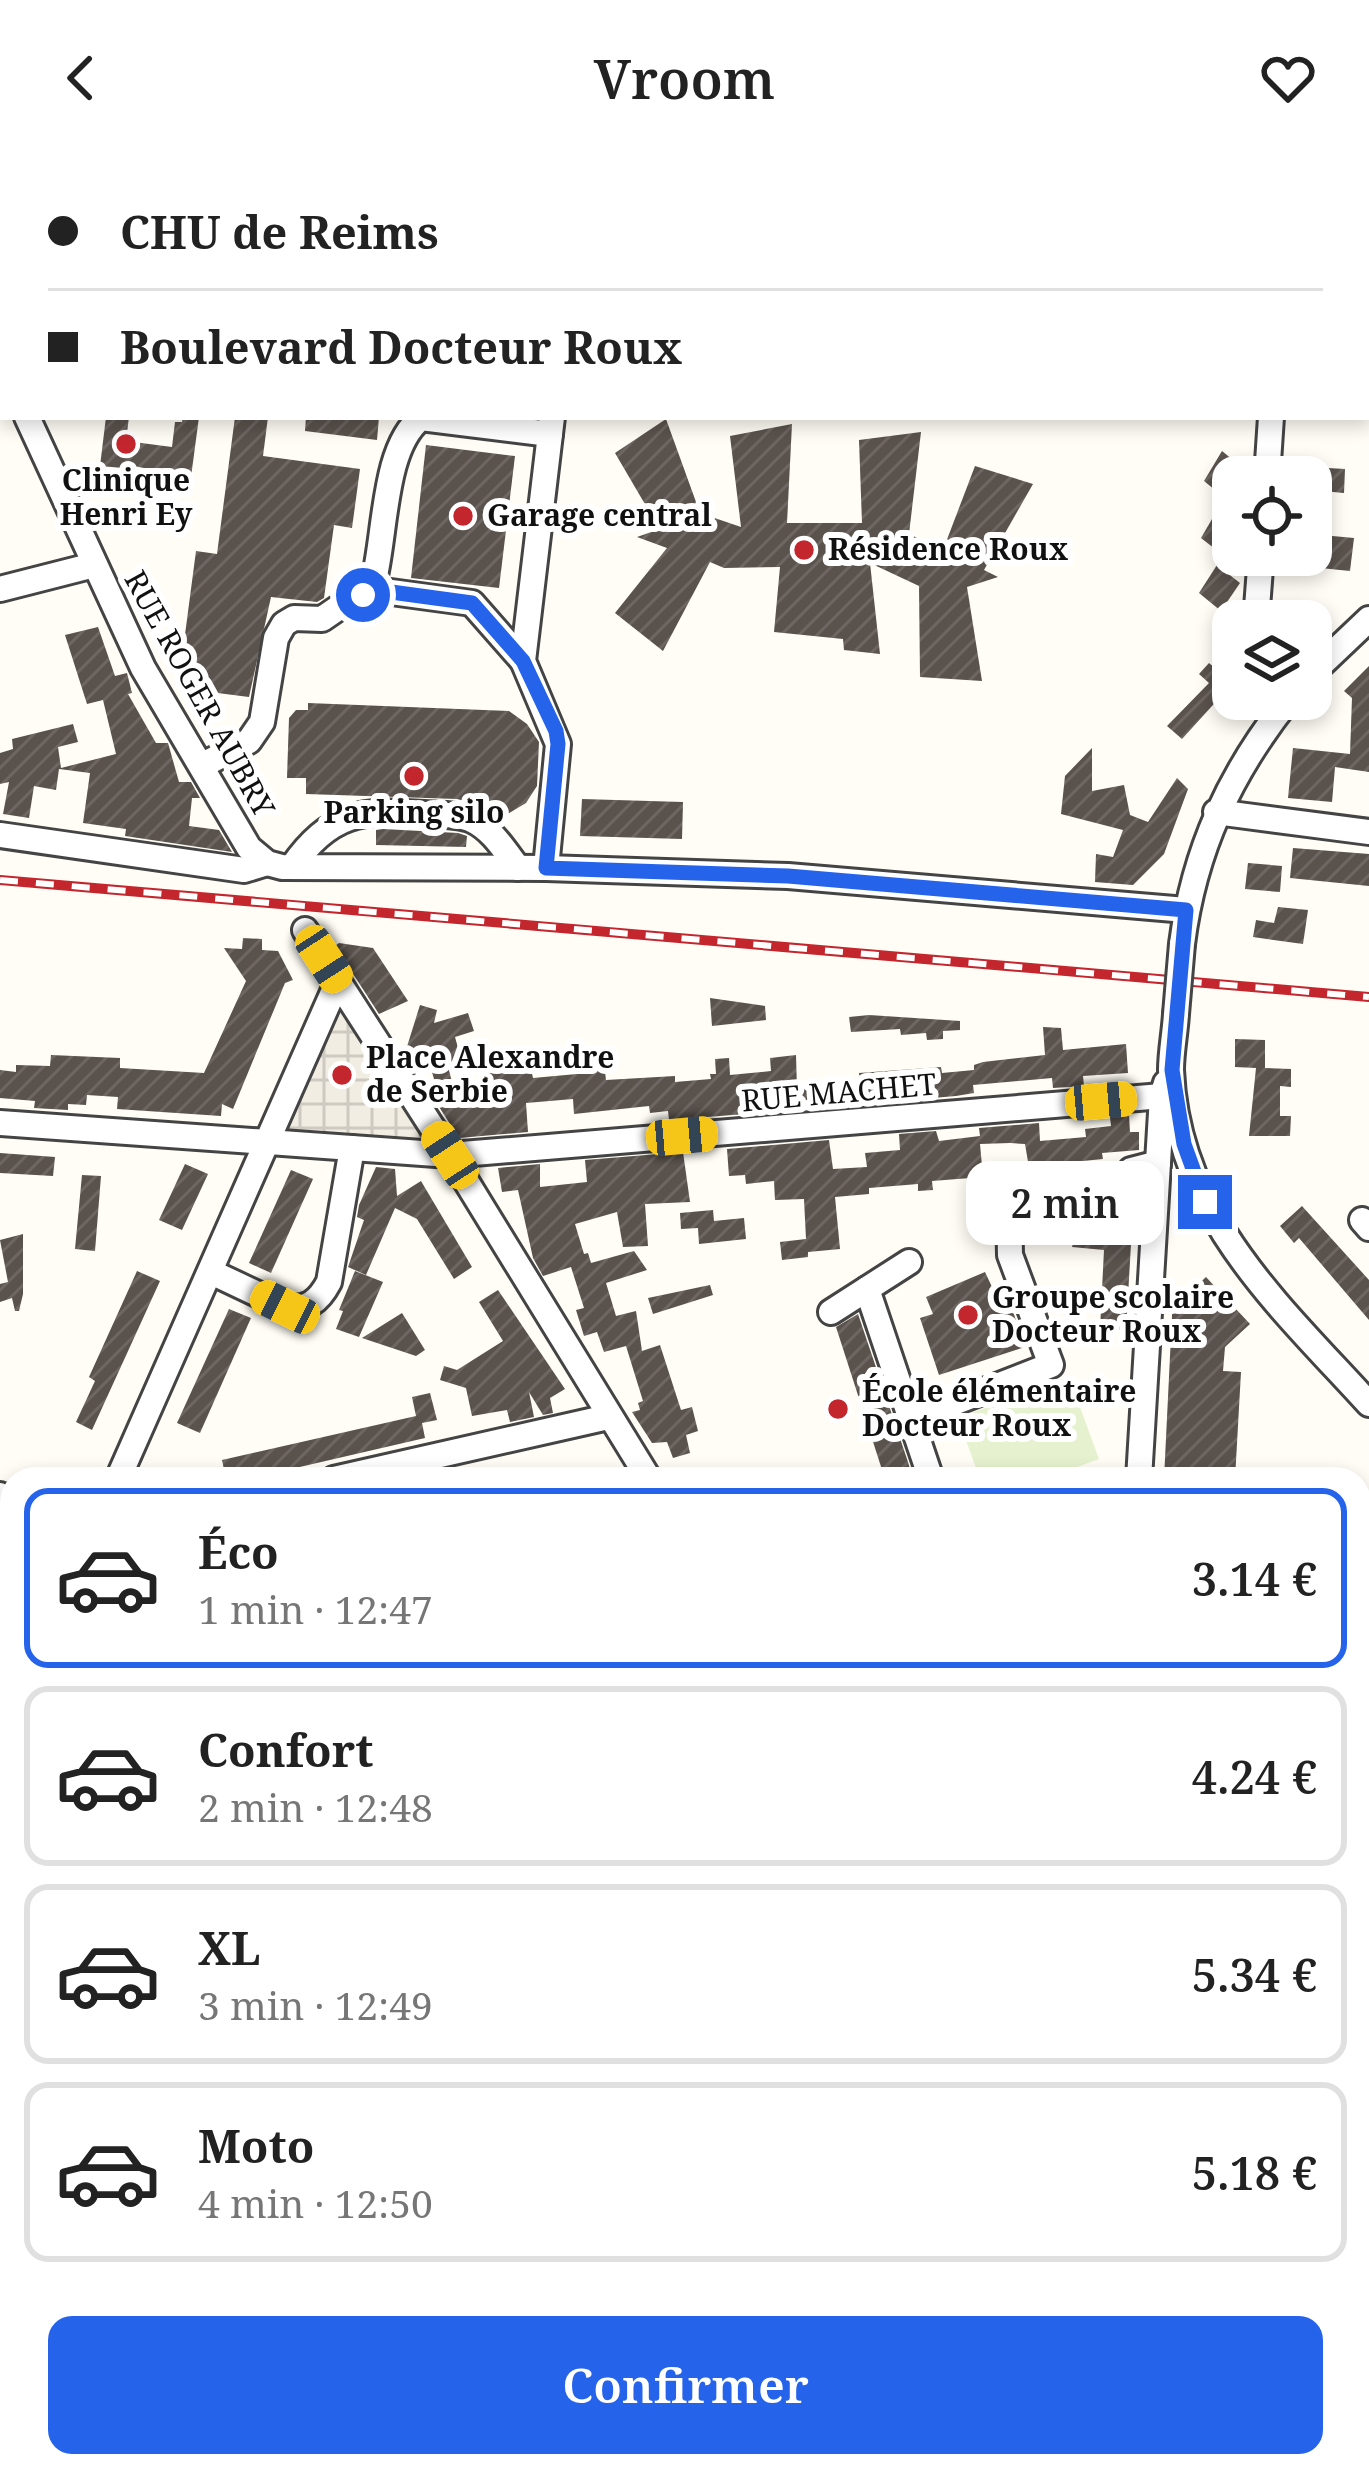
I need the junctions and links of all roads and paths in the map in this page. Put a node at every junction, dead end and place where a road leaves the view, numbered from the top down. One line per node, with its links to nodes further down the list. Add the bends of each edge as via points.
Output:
1 (28, 420): 7 (street, RUE ROGER AUBRY)
2 (418, 420): 9 (street, via 400,444)
3 (454, 420): 5 (street)
4 (1271, 420): 6 (street)
5 (551, 426): 12 (street)
6 (1268, 456)
7 (94, 565): 8 (street); 14 (street, RUE ROGER AUBRY, via 143,668)
8 (0, 589)
9 (369, 589): 12 (street, via 472,603); 14 (street, via 322,619 284,624 262,722 248,741)
10 (1369, 619): 11 (street)
11 (1332, 654)
12 (523, 661): 20 (street, via 558,744)
13 (1274, 720): 15 (street)
14 (203, 765): 18 (street, RUE ROGER AUBRY, via 250,848)
15 (1216, 812): 16 (street); 21 (street)
16 (1369, 832)
17 (0, 836): 18 (street, via 244,870)
18 (280, 865): 19 (street); 19 (street, via 337,821 376,810 469,818)
19 (518, 868): 20 (street)
20 (546, 868): 21 (street, via 788,876)
21 (1186, 910): 24 (street, bridge)
22 (305, 930): 23 (street)
23 (338, 981): 27 (street); 29 (street)
24 (1172, 1070): 25 (street); 32 (street)
25 (1162, 1096): 29 (street, RUE MACHET); 30 (street)
26 (0, 1123): 27 (street)
27 (269, 1142): 28 (street); 36 (street)
28 (352, 1148): 29 (street); 36 (street, via 328,1282 317,1300 285,1307)
29 (450, 1155): 40 (street)
30 (1158, 1163): 31 (street); 33 (street)
31 (1131, 1170)
32 (1198, 1184): 33 (street); 39 (street, via 1250,1273)
33 (1156, 1201): 46 (street)
34 (1009, 1205): 41 (street, via 1010,1255 1051,1365)
35 (909, 1262): 37 (street)
36 (211, 1272): 42 (street)
37 (867, 1289): 38 (street); 41 (street)
38 (831, 1312)
39 (1369, 1404)
40 (608, 1418): 43 (street); 44 (street)
41 (912, 1420): 45 (street)
42 (123, 1467)
43 (388, 1467)
44 (641, 1467)
45 (927, 1467)
46 (1140, 1467)

